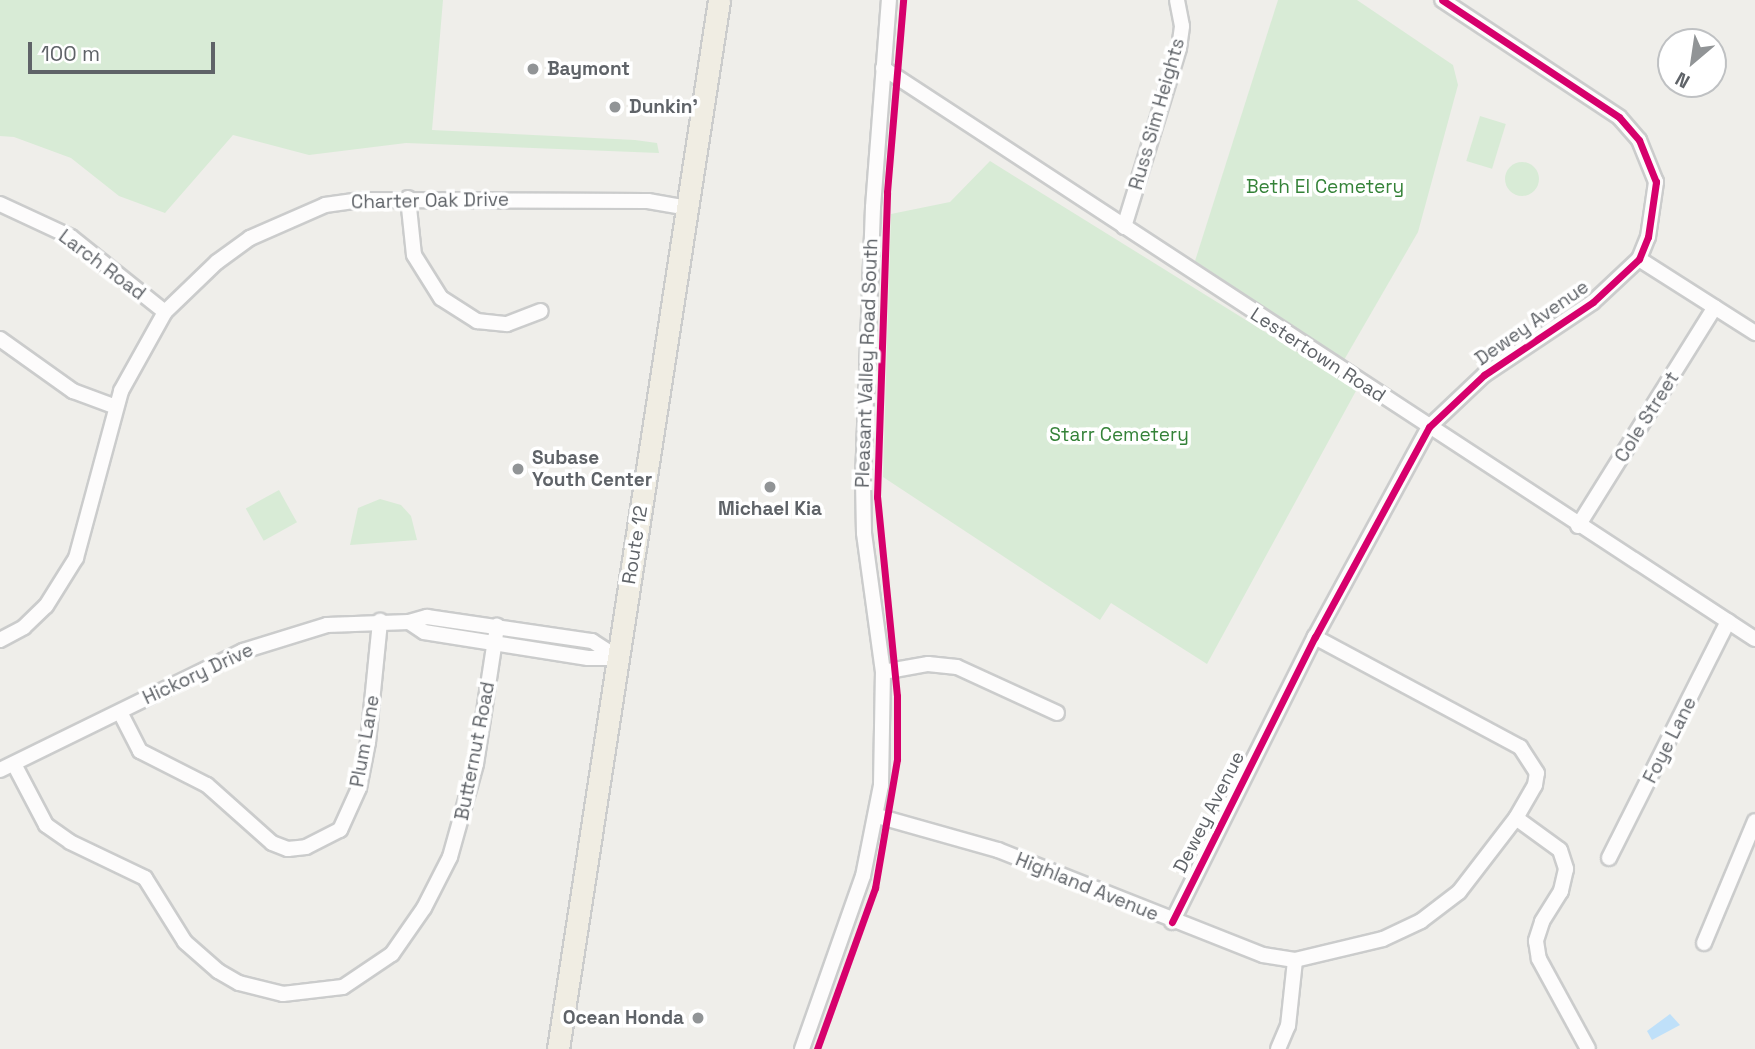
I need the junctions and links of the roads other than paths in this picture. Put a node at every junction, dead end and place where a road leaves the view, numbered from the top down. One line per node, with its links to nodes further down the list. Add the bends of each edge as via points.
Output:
1 (719, 0): 8 (highway, Route 12)
2 (888, 0): 5 (street, Pleasant Valley Road South)
3 (1177, 0): 9 (street, Russ Sim Heights, via 1182,26 1179,48)
4 (1442, 0): 10 (street, Dewey Avenue, via 1619,117 1639,140 1656,183 1655,210)
5 (883, 68): 9 (street, Lestertown Road); 28 (street, Pleasant Valley Road South, via 863,480 864,533)
6 (408, 198): 8 (street, Charter Oak Drive, via 648,201); 12 (street, via 414,255 441,298 477,321 507,324); 13 (street, Charter Oak Drive, via 325,205 287,219 217,262)
7 (0, 204): 13 (street, Larch Road, via 71,237)
8 (687, 208): 27 (highway, Route 12)
9 (1124, 227): 17 (street, Lestertown Road)
10 (1639, 259): 11 (street); 17 (street, Dewey Avenue, via 1584,309 1484,375)
11 (1715, 307): 14 (street); 18 (street, Cole Street)
12 (541, 311)
13 (165, 312): 16 (street, Charter Oak Drive)
14 (1755, 333)
15 (0, 340): 16 (street, via 73,391)
16 (116, 407): 25 (street, Charter Oak Drive, via 76,558 46,606 24,627)
17 (1429, 427): 18 (street, Lestertown Road); 23 (street, Dewey Avenue)
18 (1578, 526): 20 (street, Lestertown Road)
19 (380, 621): 21 (street, Hickory Drive); 29 (street, Hickory Drive, via 327,625 275,639); 29 (street, Plum Lane, via 359,788 340,830 315,844 288,849 272,843 207,785 141,751)
20 (1728, 621): 24 (street, Lestertown Road); 35 (street, Foye Lane)
21 (409, 622): 22 (street, Hickory Drive, via 427,617); 26 (street, Hickory Drive, via 424,632)
22 (497, 626): 26 (street, Butternut Road); 27 (street, Hickory Drive, via 592,641)
23 (1315, 637): 33 (street, Highland Avenue, via 1520,747 1537,773); 36 (street, Dewey Avenue)
24 (1755, 639)
25 (0, 640)
26 (494, 643): 27 (street, Hickory Drive); 31 (street, Butternut Road, via 471,789 439,880 392,954 361,978 321,993 260,990 218,971 185,942 145,878 70,842 46,825)
27 (618, 658): 39 (highway, Route 12)
28 (883, 672): 30 (street, via 928,664 957,667); 32 (street, Pleasant Valley Road South)
29 (120, 712): 31 (street, Hickory Drive)
30 (1057, 713)
31 (7, 767)
32 (877, 816): 36 (street, Highland Avenue, via 998,850); 40 (street, Pleasant Valley Road South, via 863,876)
33 (1516, 818): 38 (street, Highland Avenue, via 1459,892 1421,921 1383,939); 42 (street, via 1560,850 1566,869 1562,891 1536,941 1539,959)
34 (1755, 821): 37 (street)
35 (1609, 858)
36 (1172, 922): 38 (street, Highland Avenue, via 1263,955)
37 (1704, 943)
38 (1295, 960): 41 (street, via 1288,1026)
39 (558, 1049)
40 (802, 1049)
41 (1278, 1049)
42 (1588, 1049)

